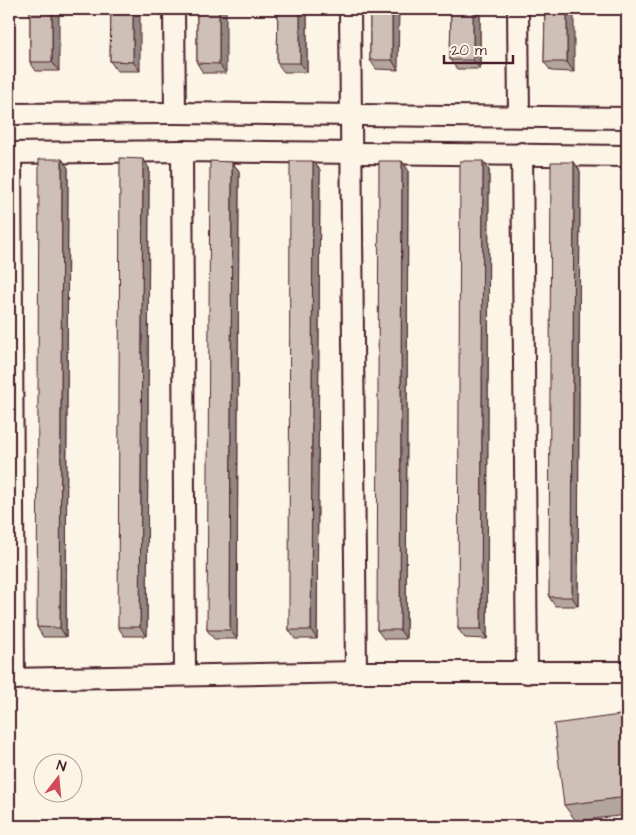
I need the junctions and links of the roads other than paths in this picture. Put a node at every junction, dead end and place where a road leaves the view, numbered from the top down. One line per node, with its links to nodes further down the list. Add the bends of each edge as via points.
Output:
1 (174, 9): 4 (street)
2 (350, 9): 6 (street)
3 (518, 9): 7 (street)
4 (175, 113): 5 (street); 6 (street)
5 (9, 114)
6 (351, 115): 7 (street); 11 (street)
7 (519, 116): 8 (street)
8 (627, 118)
9 (182, 151): 10 (street); 11 (street); 17 (street)
10 (10, 153): 18 (street)
11 (352, 153): 12 (street); 14 (street)
12 (522, 153): 13 (street); 16 (street)
13 (627, 156)
14 (356, 672): 16 (street); 17 (street)
15 (627, 672): 16 (street)
16 (528, 673)
17 (185, 674): 18 (street)
18 (11, 679)

